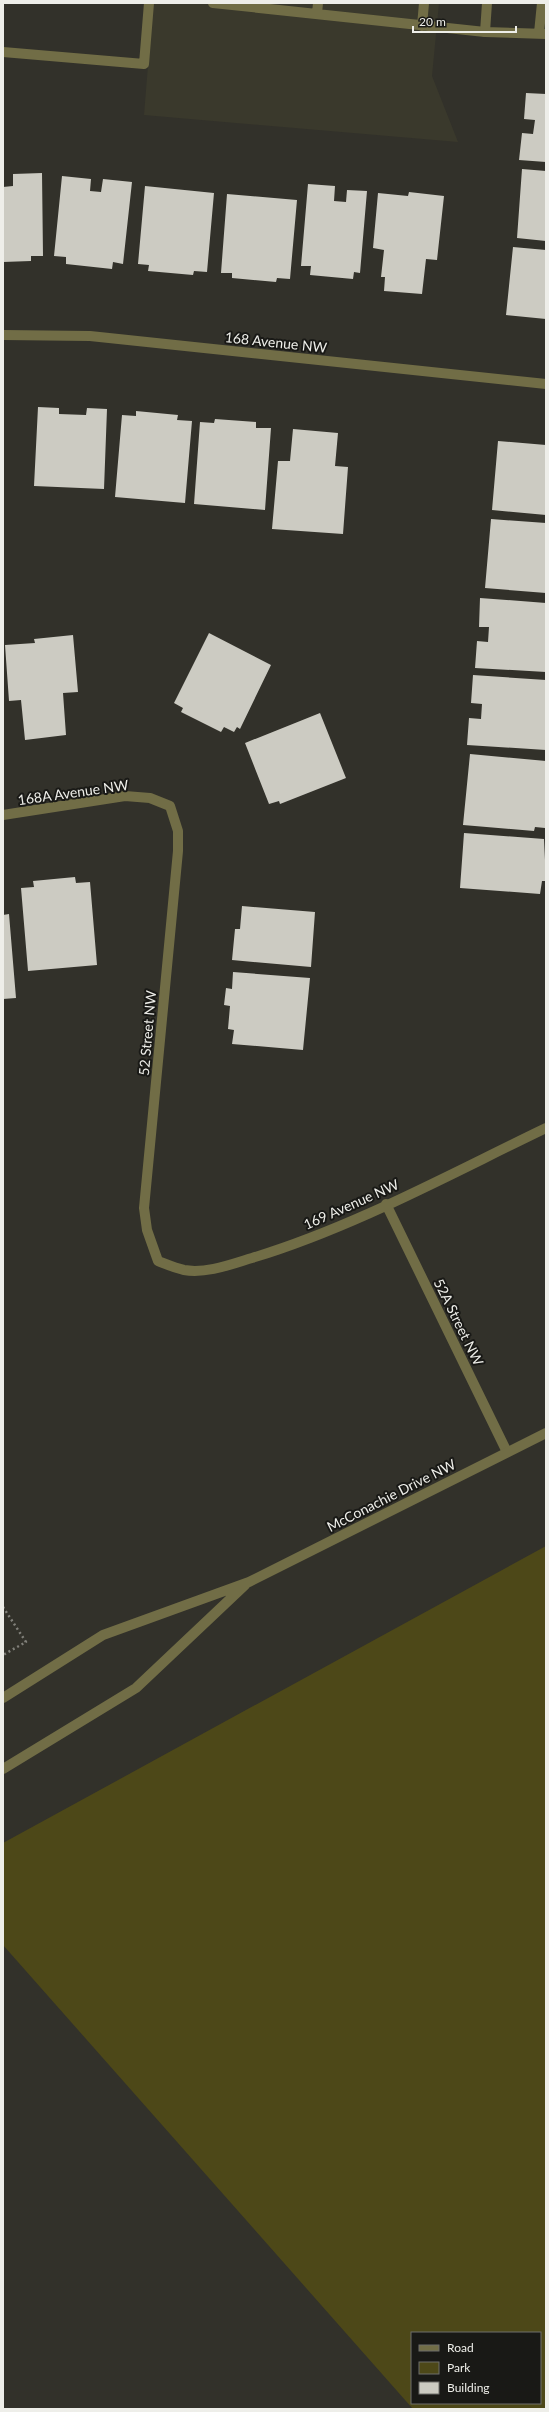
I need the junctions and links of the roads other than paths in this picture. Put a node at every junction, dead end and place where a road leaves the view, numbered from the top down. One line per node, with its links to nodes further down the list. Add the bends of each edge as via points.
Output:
1 (149, 3): 11 (street, via 144,64)
2 (213, 3): 7 (street)
3 (318, 3): 7 (street)
4 (424, 3): 8 (street)
5 (487, 3): 9 (street)
6 (542, 3): 10 (street)
7 (317, 14): 8 (street)
8 (422, 26): 9 (street)
9 (485, 32): 10 (street)
10 (542, 34)
11 (3, 52)
12 (3, 335): 13 (street, 168 Avenue NW, via 90,336)
13 (546, 384)
14 (170, 806): 15 (street, 168A Avenue NW, via 150,798 125,796); 18 (street, 52 Street NW, via 178,831 178,851 144,1208 147,1230)
15 (3, 815)
16 (546, 1128): 17 (street, 169 Avenue NW)
17 (386, 1204): 18 (street, 169 Avenue NW, via 327,1232 230,1265 184,1270); 20 (street, 52A Street NW)
18 (158, 1261)
19 (546, 1433): 20 (street, McConachie Drive NW)
20 (507, 1452): 21 (street, McConachie Drive NW)
21 (248, 1582): 22 (street, McConachie Drive NW, via 104,1635); 23 (street, McConachie Drive NW, via 136,1688)
22 (3, 1698)
23 (3, 1769)

